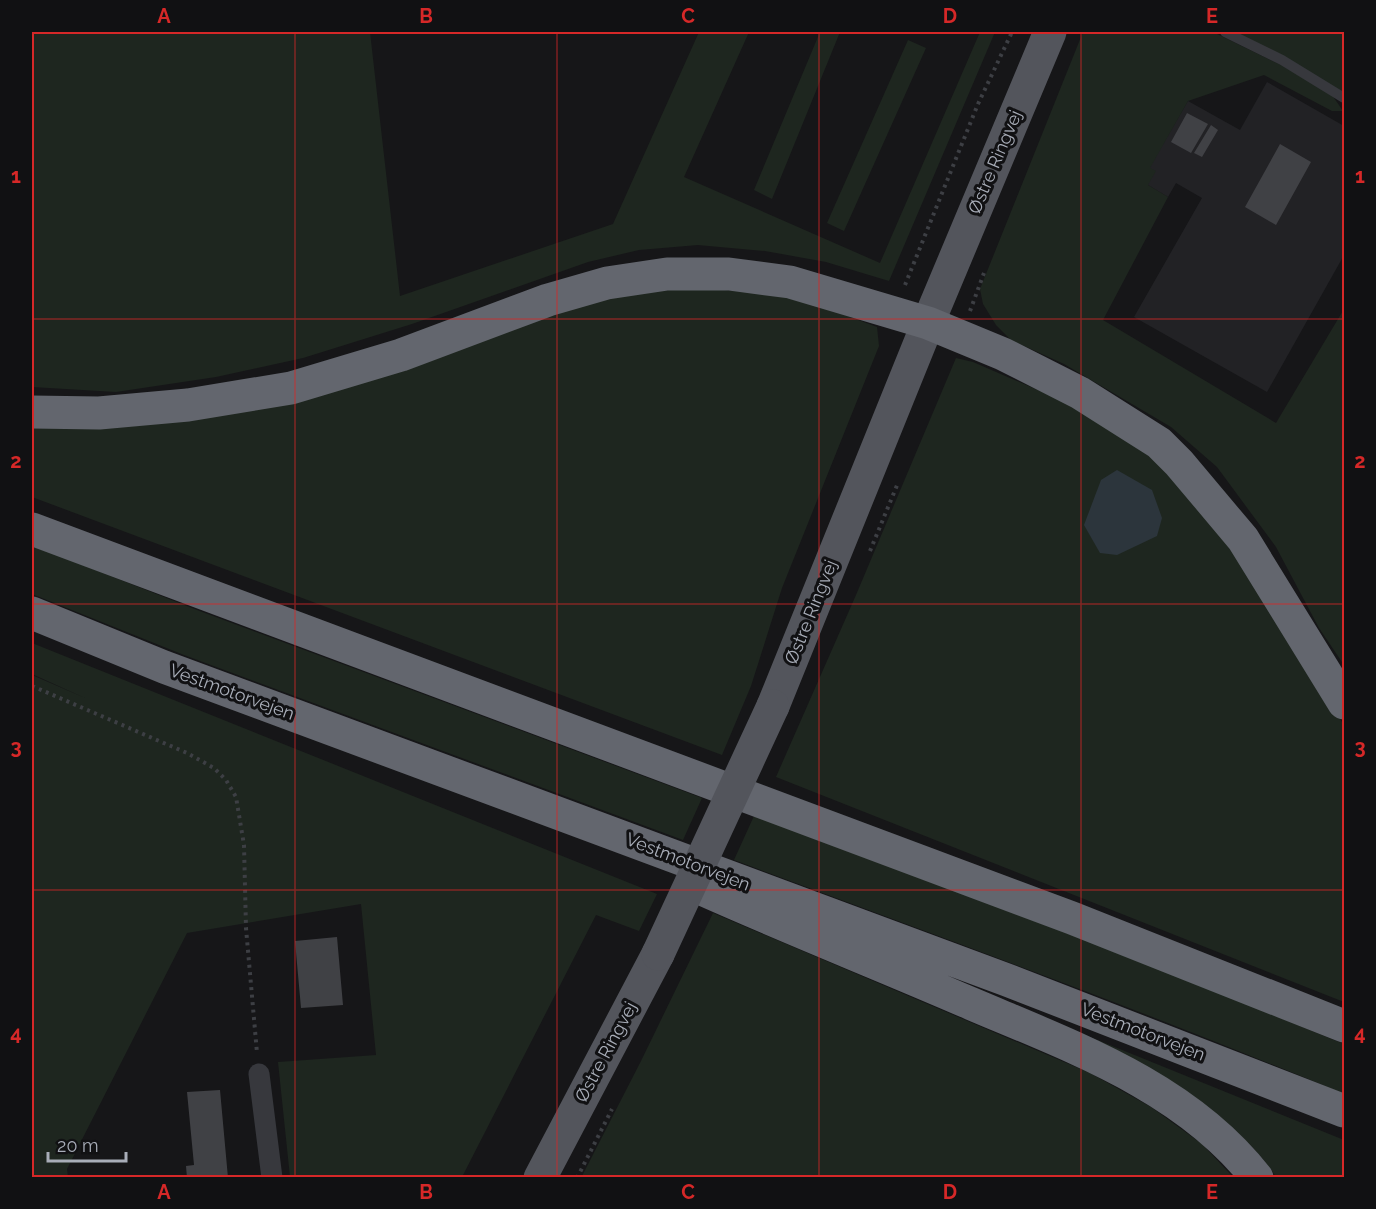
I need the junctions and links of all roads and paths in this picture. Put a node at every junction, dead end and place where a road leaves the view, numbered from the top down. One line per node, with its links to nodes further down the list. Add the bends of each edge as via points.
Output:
1 (1050, 32): 4 (main road, Østre Ringvej)
2 (1225, 32): 3 (lane, via 1282,60)
3 (1344, 98)
4 (928, 323): 5 (highway, via 790,282 729,274 668,274 607,283 548,300 401,355 291,388 188,405 99,412); 9 (highway, via 1003,354 1080,393 1159,443 1243,539); 15 (main road, Østre Ringvej, bridge, via 773,706 658,954)
5 (32, 412)
6 (32, 529): 11 (highway, via 1072,918)
7 (32, 613): 10 (highway, Vestmotorvejen, via 164,667)
8 (32, 686): 12 (path, via 187,753 214,768 236,797 244,845 246,928)
9 (1344, 704)
10 (392, 751): 13 (highway, Vestmotorvejen, via 1007,980); 16 (highway, via 1109,1065 1201,1121)
11 (1344, 1026)
12 (259, 1074): 14 (street)
13 (1344, 1111)
14 (272, 1178)
15 (540, 1178)
16 (1257, 1178)

